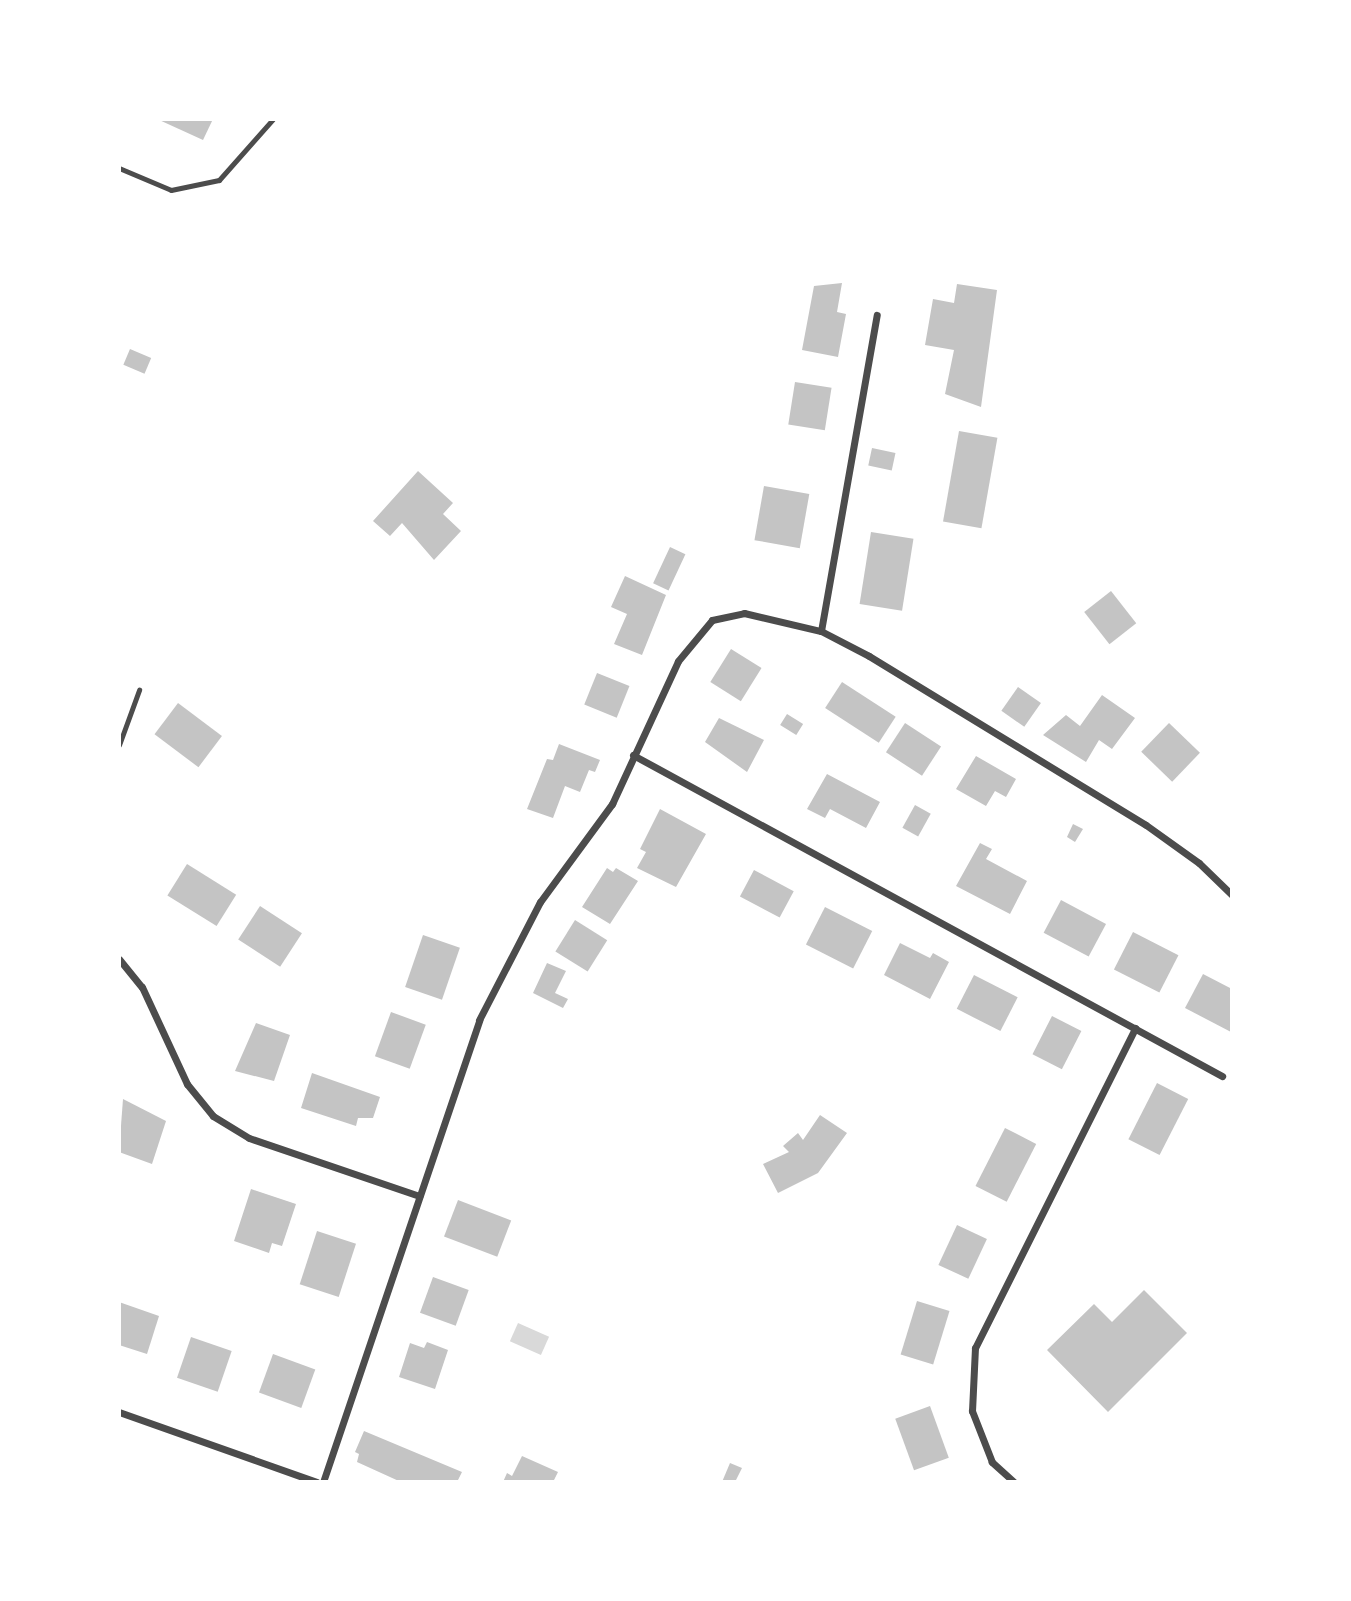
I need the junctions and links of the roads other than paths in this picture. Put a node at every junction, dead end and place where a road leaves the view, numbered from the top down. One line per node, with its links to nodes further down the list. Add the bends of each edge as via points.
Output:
1 (273, 119): 2 (lane, via 219,180 171,190)
2 (119, 168)
3 (877, 315): 4 (street)
4 (821, 631): 7 (street, via 744,613 712,620 678,660); 8 (street, via 1146,825 1199,863)
5 (139, 690): 6 (lane)
6 (119, 745)
7 (633, 755): 10 (street); 12 (street, via 612,804 540,902 479,1020)
8 (1232, 895)
9 (119, 959): 12 (street, via 142,987 187,1084 213,1116 249,1139)
10 (1135, 1028): 11 (street); 16 (street, via 975,1348 972,1411 992,1462)
11 (1222, 1076)
12 (419, 1195): 15 (street)
13 (119, 1412): 14 (street)
14 (317, 1482)
15 (323, 1482)
16 (1014, 1482)

